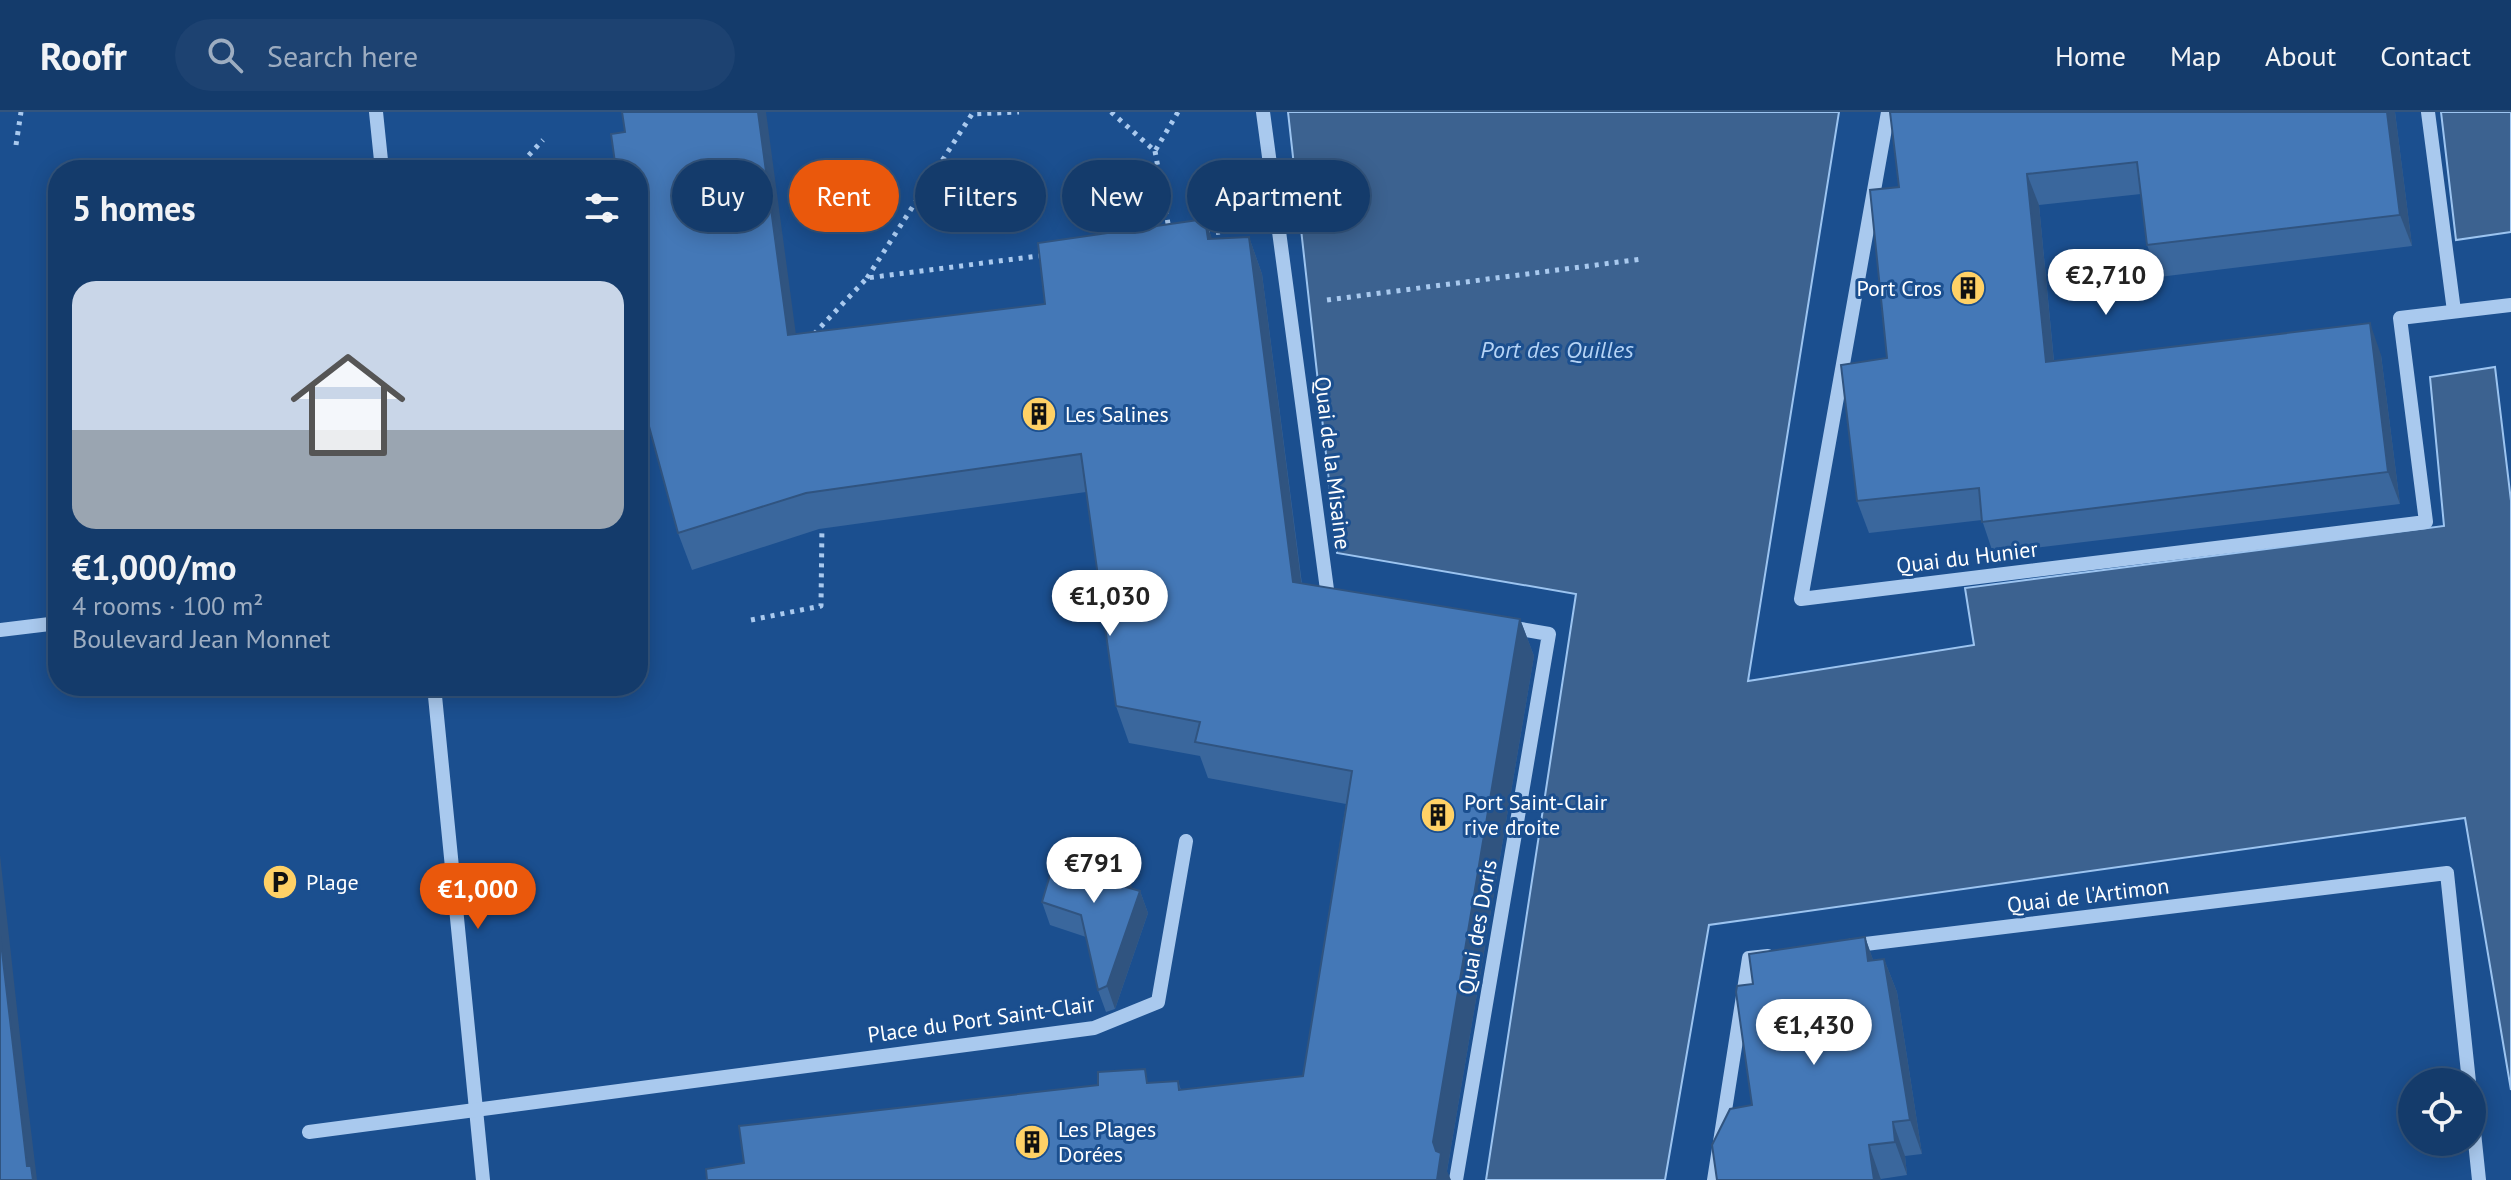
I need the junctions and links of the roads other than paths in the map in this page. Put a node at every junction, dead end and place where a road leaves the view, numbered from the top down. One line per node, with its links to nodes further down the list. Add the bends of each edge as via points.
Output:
1 (376, 112): 5 (street)
2 (1263, 112): 8 (street, Quai de la Misaine, via 1328,597)
3 (1888, 112): 7 (street, Quai du Hunier, via 1801,599 2426,522 2400,318)
4 (2428, 112): 7 (street)
5 (381, 160)
6 (2511, 305): 7 (street)
7 (2454, 311)
8 (1358, 602)
9 (48, 624): 11 (street)
10 (1490, 624): 21 (street, Quai des Doris, via 1549,634)
11 (0, 630)
12 (435, 696): 17 (street)
13 (1186, 841): 17 (street, Place du Port Saint-Clair, via 1158,1002 1094,1028)
14 (1829, 949): 16 (street, Quai de l'Artimon, via 2447,873)
15 (1781, 954): 22 (street, via 1749,958)
16 (2468, 1068)
17 (476, 1110): 18 (street); 20 (street)
18 (309, 1132)
19 (2476, 1156): 23 (street)
20 (483, 1180)
21 (1456, 1180)
22 (1714, 1180)
23 (2479, 1180)

